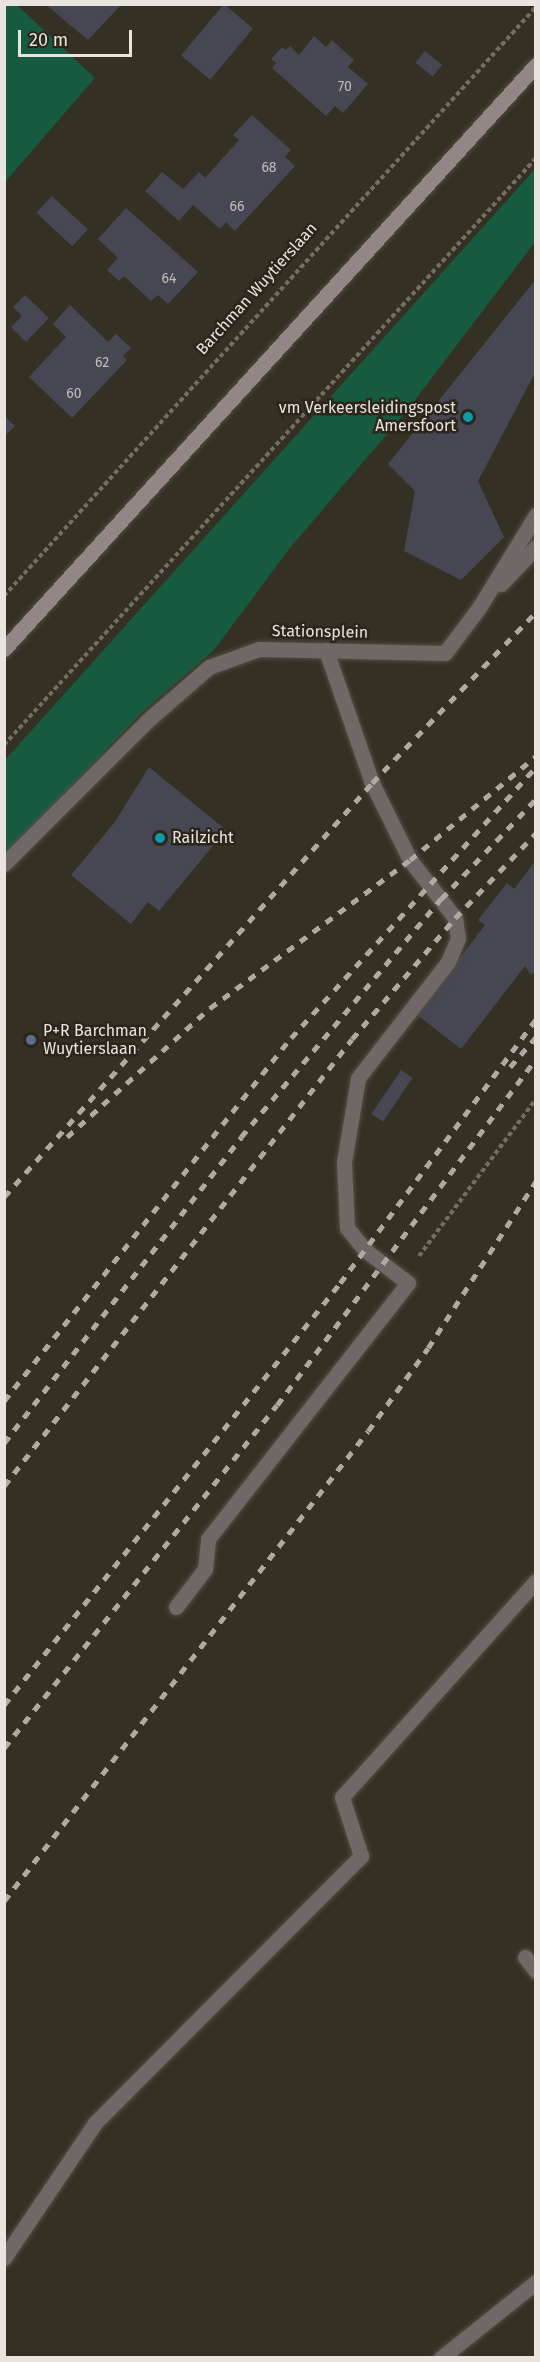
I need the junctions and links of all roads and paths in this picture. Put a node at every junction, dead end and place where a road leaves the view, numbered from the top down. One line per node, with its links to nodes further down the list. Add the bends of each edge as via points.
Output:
1 (536, 7): 6 (path, Barchman Wuytierslaan)
2 (536, 65): 8 (main road)
3 (536, 158): 10 (path)
4 (536, 515): 7 (lane, Stationsplein)
5 (536, 547): 7 (lane)
6 (4, 596)
7 (480, 606): 9 (lane, Stationsplein, via 445,652)
8 (4, 649)
9 (326, 650): 11 (lane, Stationsplein, via 259,649 208,667 148,720); 13 (lane, via 372,783 410,860 455,918 458,939 448,962 358,1077 356,1088 344,1162 347,1228 364,1250)
10 (4, 745)
11 (4, 864)
12 (536, 1100): 13 (path)
13 (402, 1278): 15 (lane, via 408,1283 208,1539 205,1569)
14 (536, 1581): 18 (lane, via 342,1797 361,1856 95,2123)
15 (176, 1607)
16 (525, 1957): 17 (lane)
17 (536, 1971)
18 (4, 2258)
19 (536, 2282): 20 (lane)
20 (441, 2358)

